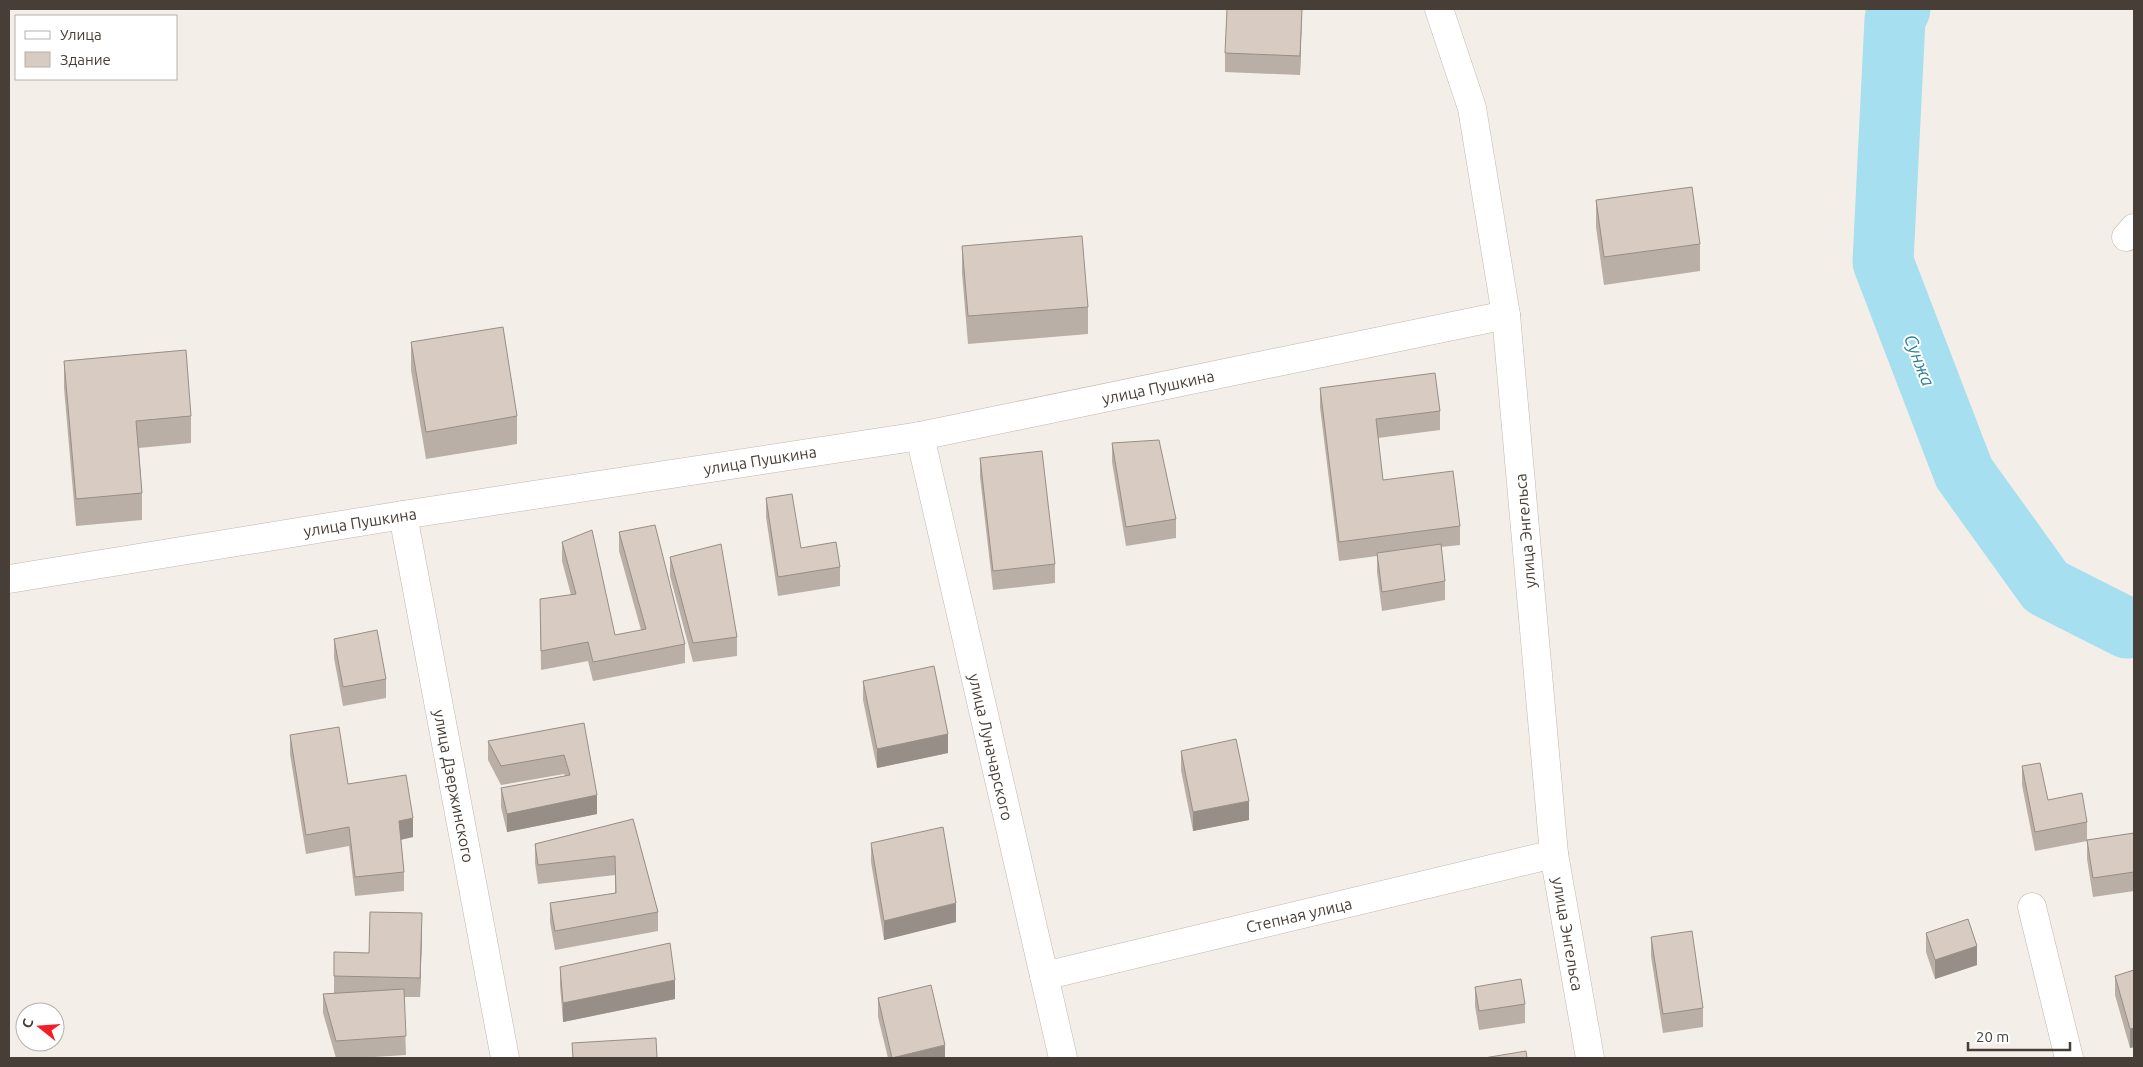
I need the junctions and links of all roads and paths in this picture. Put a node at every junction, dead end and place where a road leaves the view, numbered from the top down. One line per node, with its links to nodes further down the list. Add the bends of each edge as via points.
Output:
1 (1439, 9): 2 (street, улица Энгельса, via 1472,108)
2 (1506, 315): 3 (street, улица Пушкина); 6 (street, улица Энгельса)
3 (920, 436): 4 (street, улица Пушкина); 8 (street, улица Луначарского)
4 (403, 514): 5 (street, улица Пушкина); 9 (street, улица Дзержинского)
5 (9, 580)
6 (1554, 854): 8 (street, Степная улица); 11 (street, улица Энгельса)
7 (2032, 907): 12 (street)
8 (1044, 976): 10 (street, улица Луначарского)
9 (505, 1058)
10 (1063, 1058)
11 (1590, 1058)
12 (2070, 1058)

